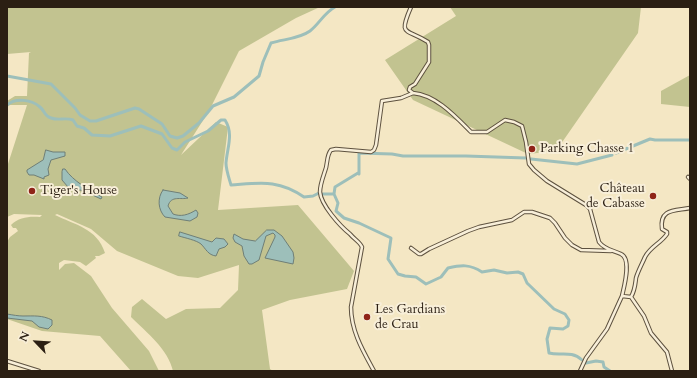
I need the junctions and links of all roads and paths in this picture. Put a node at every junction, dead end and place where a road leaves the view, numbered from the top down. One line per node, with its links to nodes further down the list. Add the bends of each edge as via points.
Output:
1 (411, 7): 2 (street, via 404,22 405,28 429,45 428,62 415,84 410,87)
2 (412, 93): 5 (street, via 431,98 471,132 487,132 504,120 522,126 529,164 547,180 590,209 599,242); 10 (street, via 382,101 374,150 331,150 320,193 326,208 362,247 351,316 360,344)
3 (690, 208): 7 (street, via 669,211 664,215 662,228 667,234 647,254)
4 (411, 248): 5 (street, via 421,254 468,231 512,220 524,212 532,212 550,218 572,245 582,250)
5 (613, 251): 6 (street, via 625,258 626,281)
6 (622, 296): 7 (street); 11 (street, via 607,329)
7 (631, 297): 12 (street, via 644,316 651,333 667,352)
8 (7, 361): 9 (street)
9 (39, 371)
10 (374, 371)
11 (580, 371)
12 (672, 371)

